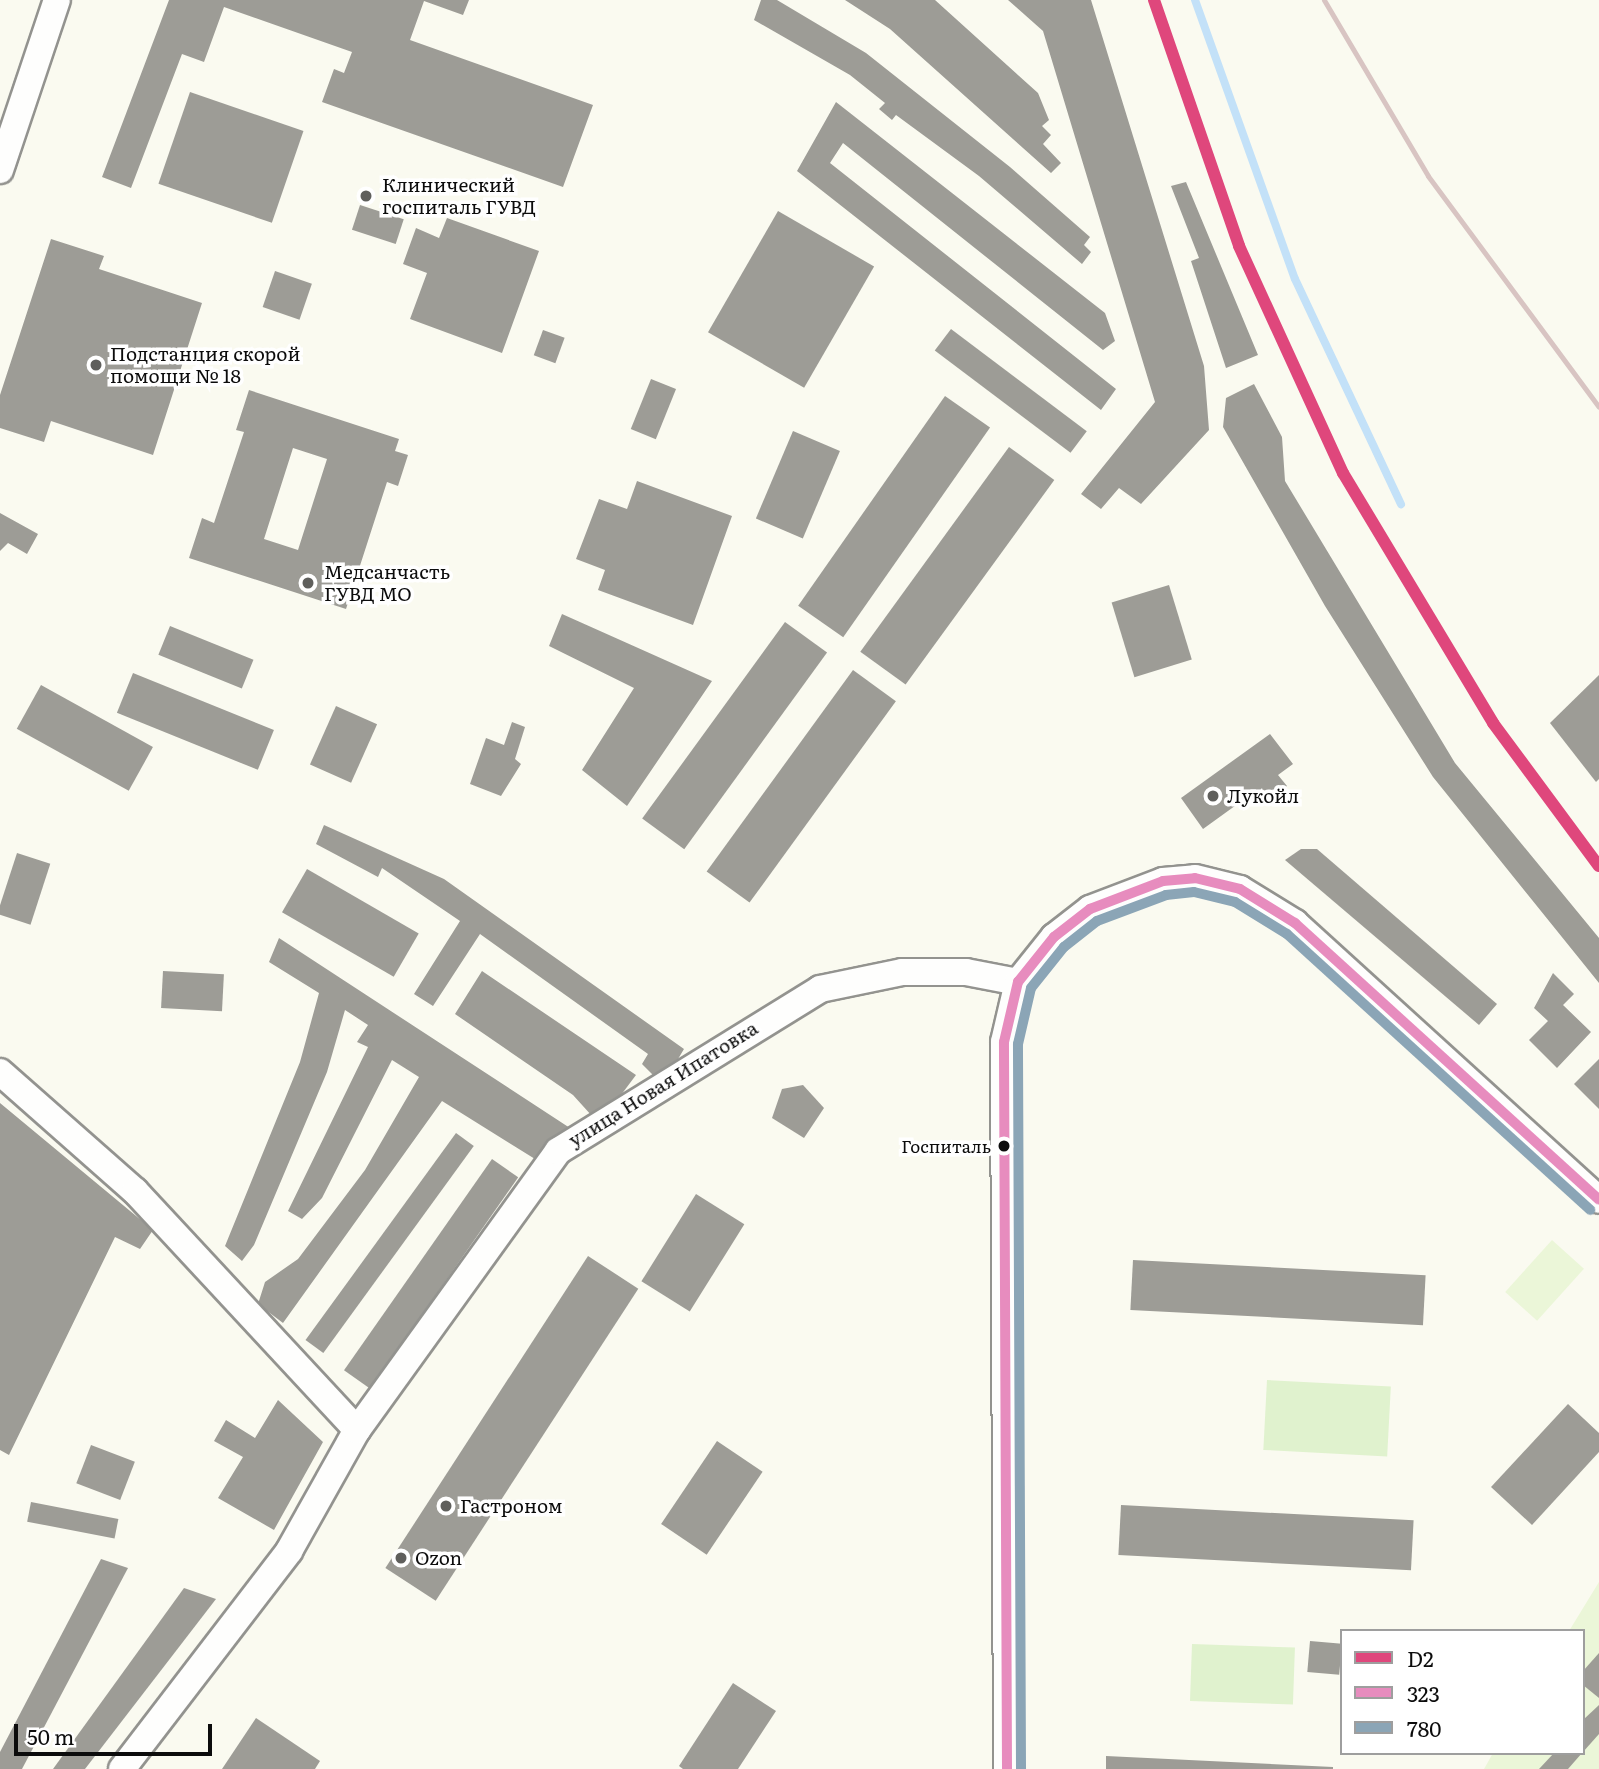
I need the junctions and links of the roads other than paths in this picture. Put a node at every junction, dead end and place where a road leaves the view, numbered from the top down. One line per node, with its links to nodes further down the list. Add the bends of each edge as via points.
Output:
1 (57, 0): 2 (street)
2 (0, 170)
3 (1018, 982): 5 (street, via 1054,937 1127,891 1195,878 1240,889 1295,923); 6 (street, улица Новая Ипатовка, via 966,972 902,972 820,989 558,1151); 8 (street, via 1004,1042)
4 (0, 1072): 6 (street, via 135,1191)
5 (1599, 1200)
6 (357, 1430): 7 (street, улица Новая Ипатовка, via 289,1551)
7 (122, 1769)
8 (1007, 1769)

